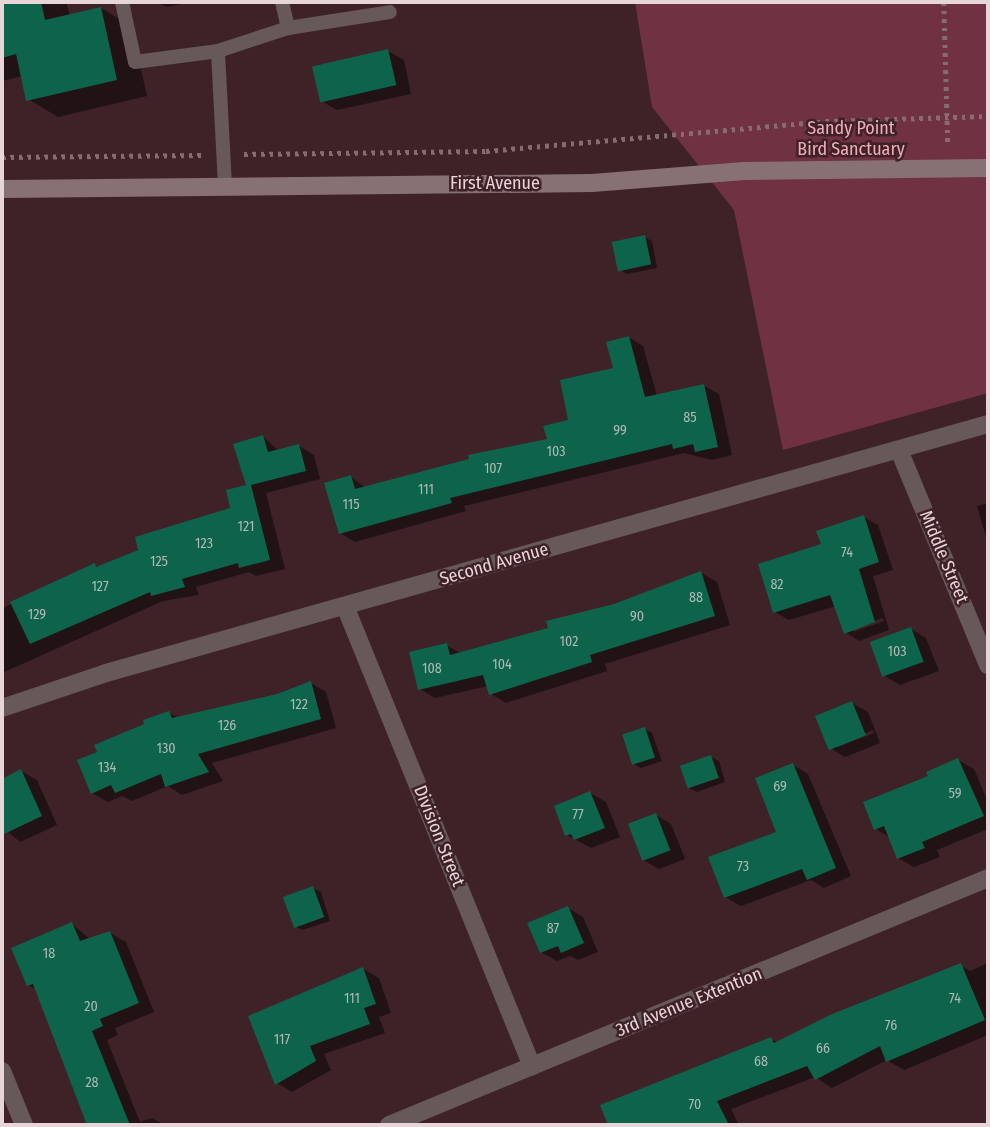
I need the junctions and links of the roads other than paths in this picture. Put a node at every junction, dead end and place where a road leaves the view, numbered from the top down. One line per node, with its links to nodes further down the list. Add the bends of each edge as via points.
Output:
1 (122, 2): 5 (lane, via 135,62)
2 (282, 2): 4 (lane)
3 (390, 12): 4 (lane)
4 (288, 28): 5 (lane)
5 (218, 51): 7 (lane)
6 (988, 168): 7 (street, First Avenue, via 745,171 592,183)
7 (225, 186): 8 (street, First Avenue)
8 (2, 189)
9 (988, 424): 10 (street, Second Avenue)
10 (898, 450): 11 (street, Second Avenue); 12 (street, Middle Street)
11 (345, 606): 13 (street, Second Avenue, via 106,673); 15 (street, Division Street)
12 (988, 664)
13 (2, 708)
14 (988, 878): 15 (street, 3rd Avenue Extention)
15 (532, 1066): 18 (street, 3rd Avenue Extention)
16 (2, 1071): 17 (street)
17 (24, 1125)
18 (389, 1125)

